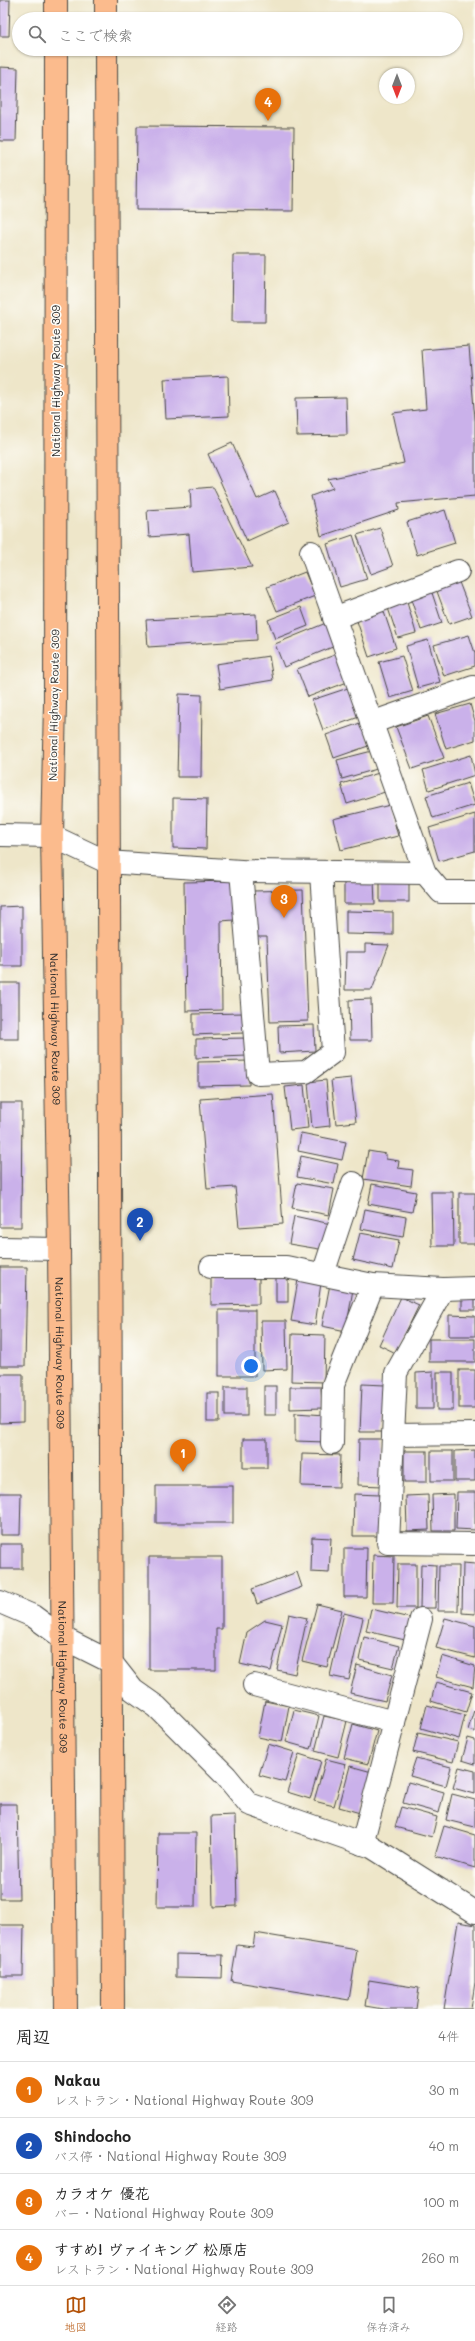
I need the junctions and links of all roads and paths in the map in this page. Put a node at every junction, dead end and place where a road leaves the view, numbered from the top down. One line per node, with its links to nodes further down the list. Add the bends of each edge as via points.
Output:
1 (56, 0): 3 (highway)
2 (106, 0): 4 (highway)
3 (56, 12)
4 (106, 12)
5 (56, 56): 13 (highway, National Highway Route 309, via 55,703)
6 (106, 56): 14 (highway)
7 (310, 552): 9 (street)
8 (458, 571): 9 (street)
9 (334, 618): 11 (street)
10 (473, 687): 11 (street)
11 (371, 723): 17 (street)
12 (0, 835): 13 (street)
13 (52, 836): 14 (street); 21 (highway, National Highway Route 309)
14 (108, 862): 15 (street); 34 (highway)
15 (241, 871): 16 (street); 16 (street, via 258,1074 306,1072 333,1052)
16 (321, 873): 17 (street)
17 (425, 873): 18 (street, via 441,892)
18 (475, 892)
19 (354, 1183): 23 (street)
20 (0, 1248): 21 (street)
21 (59, 1249): 33 (highway, National Highway Route 309)
22 (211, 1267): 23 (street, via 286,1267)
23 (323, 1274): 24 (street)
24 (373, 1285): 26 (street); 29 (street, via 333,1385)
25 (475, 1288): 26 (street)
26 (443, 1289): 28 (street, via 396,1373)
27 (475, 1434): 28 (street)
28 (393, 1435): 30 (street, via 388,1543)
29 (332, 1443)
30 (475, 1544)
31 (0, 1602): 33 (street, via 33,1616)
32 (421, 1619): 36 (street)
33 (63, 1638): 34 (street); 39 (highway, National Highway Route 309)
34 (111, 1662): 37 (street, via 133,1690 157,1707 226,1776 249,1804); 40 (highway)
35 (254, 1685): 36 (street)
36 (394, 1722): 37 (street)
37 (362, 1844): 38 (street, via 372,1847)
38 (475, 1912)
39 (66, 2009)
40 (113, 2009)

